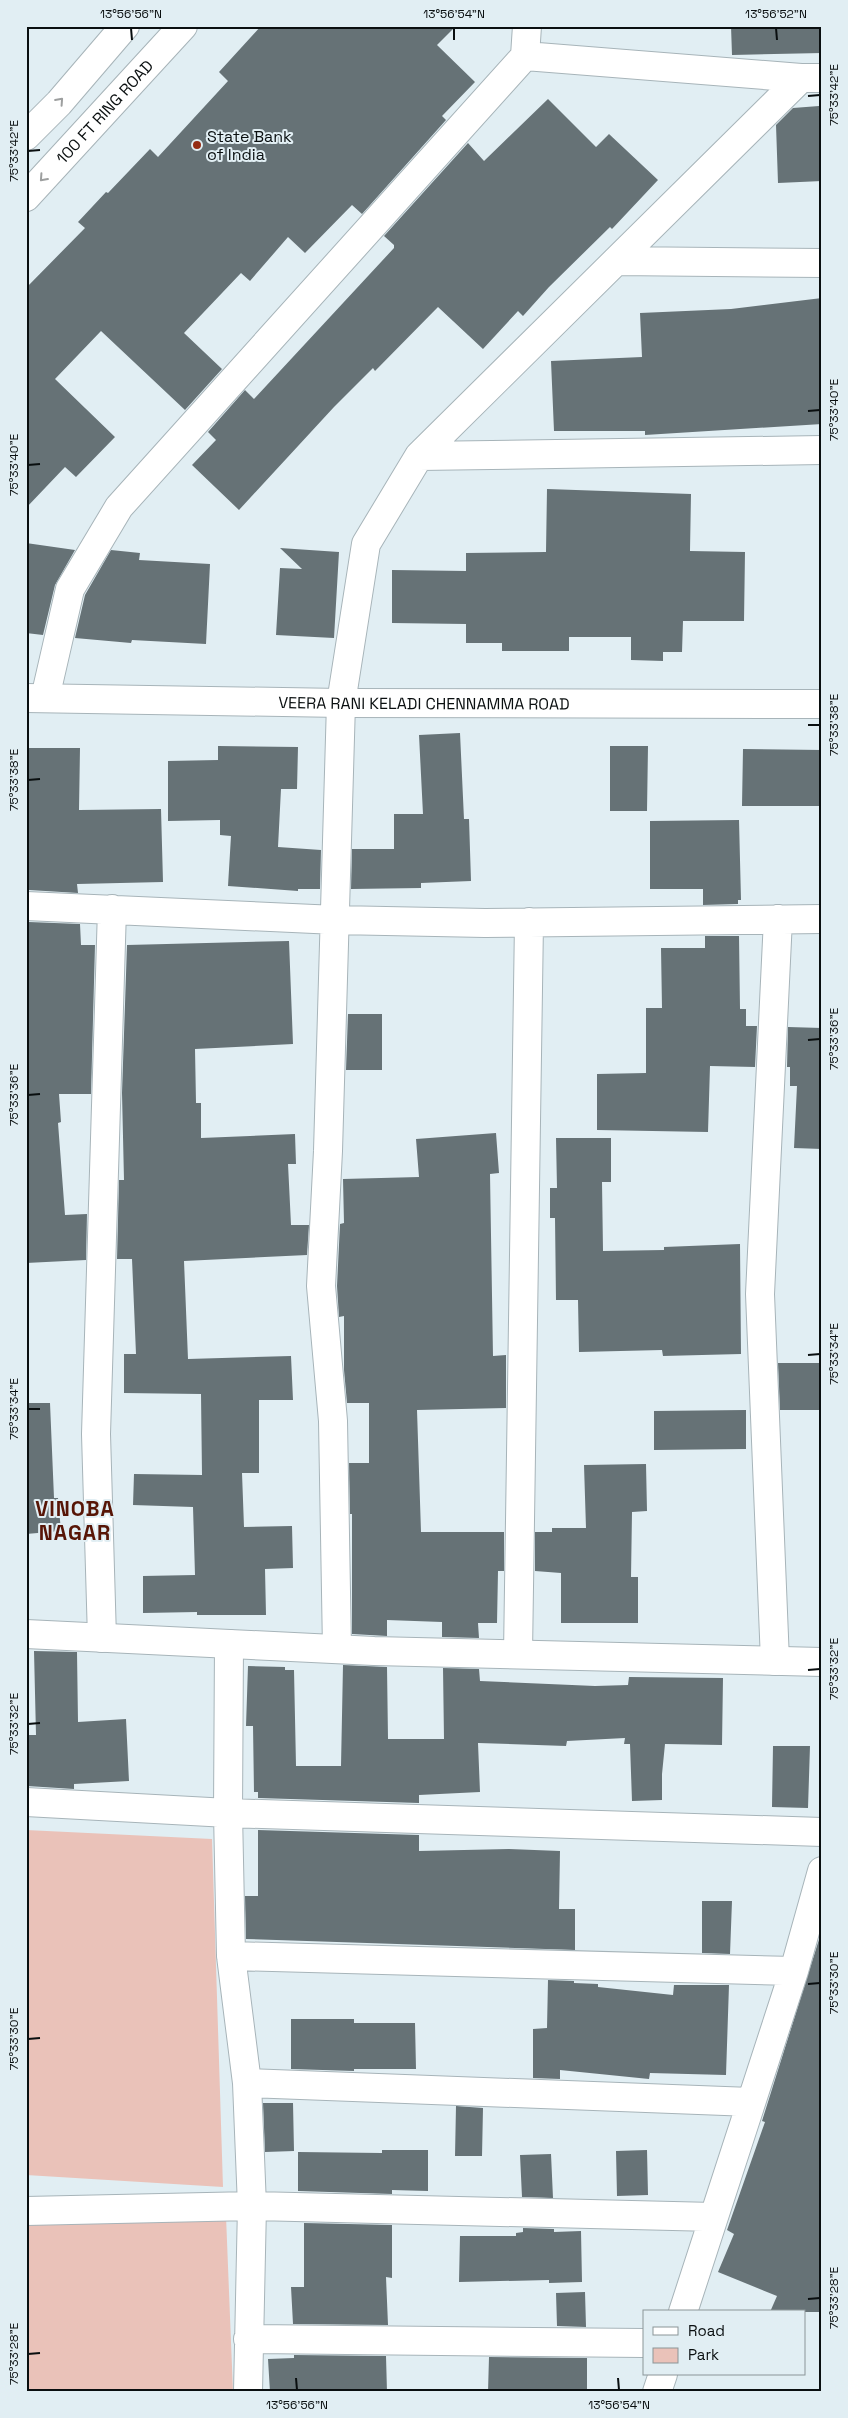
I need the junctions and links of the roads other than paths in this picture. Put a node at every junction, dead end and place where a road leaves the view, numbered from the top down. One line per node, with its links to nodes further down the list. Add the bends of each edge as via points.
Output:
1 (125, 26): 6 (street, one-way to 1)
2 (183, 26): 7 (street, 100 FT RING ROAD, one-way to 7)
3 (527, 26): 4 (street)
4 (525, 56): 5 (street); 12 (street, via 119,507 70,589)
5 (812, 78): 8 (street)
6 (26, 136)
7 (26, 197)
8 (616, 261): 9 (street); 11 (street)
9 (822, 263)
10 (822, 450): 11 (street)
11 (419, 456): 13 (street, via 366,544)
12 (36, 698): 13 (street, VEERA RANI KELADI CHENNAMMA ROAD)
13 (342, 703): 14 (street, VEERA RANI KELADI CHENNAMMA ROAD); 19 (street)
14 (822, 704)
15 (26, 906): 16 (street)
16 (112, 909): 19 (street); 22 (street, via 96,1434)
17 (778, 919): 18 (street); 20 (street); 26 (street, via 760,1294)
18 (822, 919)
19 (336, 920): 20 (street); 24 (street, via 321,1286 333,1421)
20 (529, 922): 25 (street)
21 (26, 1634): 22 (street)
22 (102, 1638): 23 (street)
23 (229, 1644): 24 (street); 29 (street)
24 (337, 1649): 25 (street)
25 (518, 1654): 26 (street)
26 (775, 1661): 27 (street)
27 (822, 1662)
28 (26, 1802): 29 (street)
29 (228, 1813): 30 (street); 32 (street)
30 (822, 1832)
31 (822, 1871): 33 (street)
32 (231, 1956): 33 (street); 34 (street)
33 (794, 1971): 35 (street)
34 (247, 2082): 35 (street); 36 (street)
35 (751, 2102): 38 (street)
36 (252, 2206): 37 (street); 38 (street); 40 (street)
37 (26, 2211)
38 (714, 2217): 39 (street)
39 (684, 2310)
40 (248, 2339): 41 (street); 43 (street)
41 (643, 2342)
42 (662, 2376): 44 (street)
43 (248, 2392)
44 (657, 2392)

